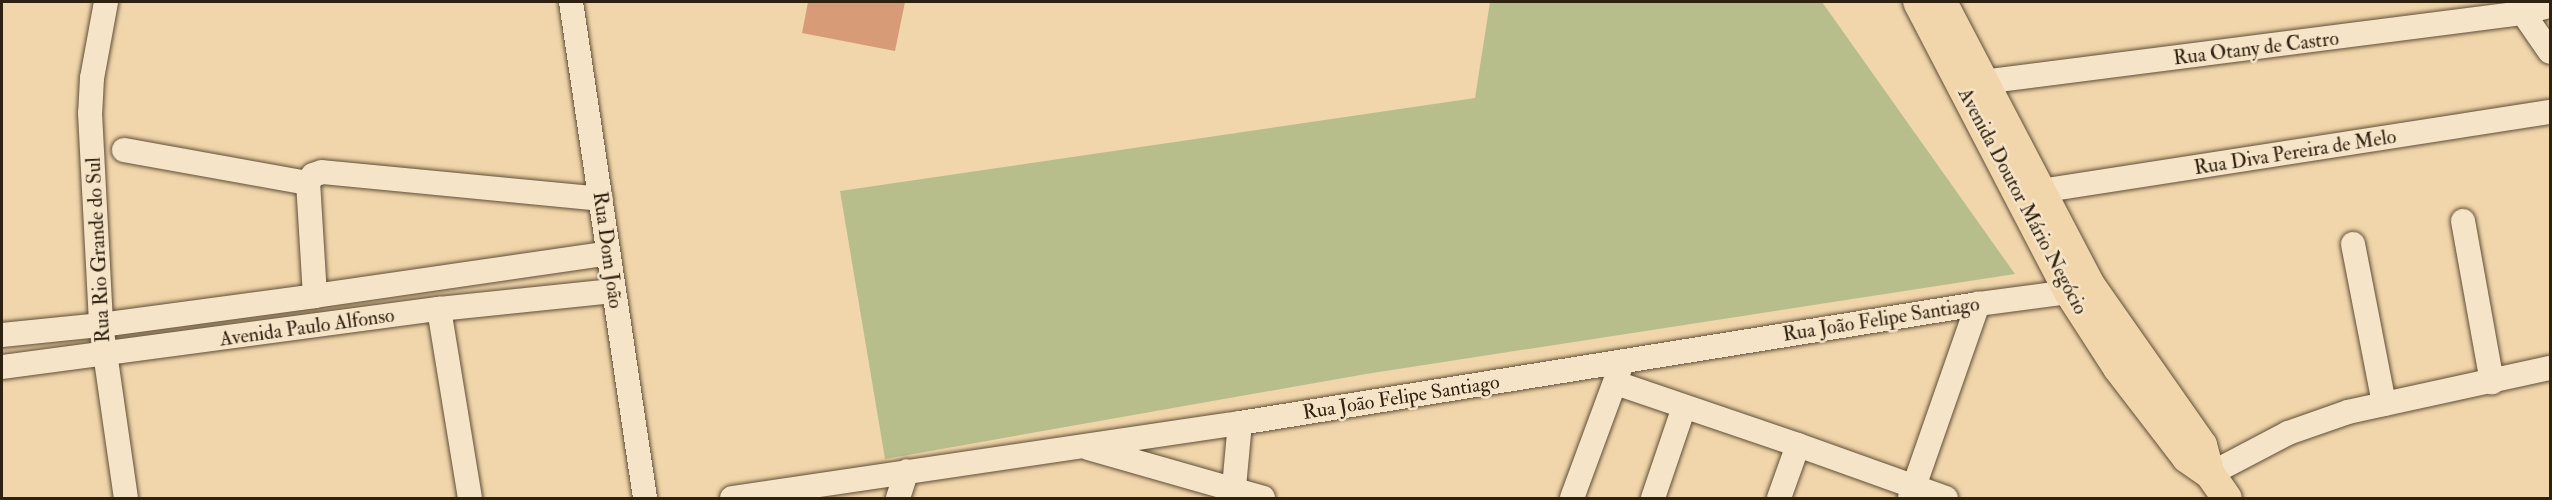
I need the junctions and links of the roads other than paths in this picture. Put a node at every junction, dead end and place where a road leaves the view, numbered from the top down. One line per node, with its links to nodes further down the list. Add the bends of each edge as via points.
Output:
1 (106, 2): 22 (street, Rua Rio Grande do Sul, via 92,78 90,113)
2 (571, 2): 13 (street, Rua Dom João)
3 (1918, 2): 8 (main road, Avenida Doutor Mário Negócio)
4 (1942, 2): 8 (main road, Avenida Doutor Mário Negócio)
5 (2550, 6): 6 (street, Rua Otany de Castro)
6 (2523, 14): 7 (street); 8 (street, Rua Otany de Castro)
7 (2550, 52)
8 (1973, 84): 12 (main road, Avenida Doutor Mário Negócio); 18 (main road, Avenida Doutor Mário Negócio)
9 (2550, 112): 12 (street, Rua Diva Pereira de Melo)
10 (124, 150): 11 (street)
11 (308, 183): 13 (street, via 313,175 322,172); 19 (street)
12 (2040, 191): 35 (main road, Avenida Doutor Mário Negócio, via 2090,285 2202,445)
13 (601, 199): 16 (street, Rua Dom João)
14 (2463, 221): 28 (street)
15 (2353, 244): 29 (street)
16 (608, 254): 17 (street, Rua Dom João); 19 (street, Avenida Paulo Alfonso)
17 (613, 291): 21 (street, Avenida Paulo Alfonso); 40 (street, Rua Dom João)
18 (2069, 292): 20 (street, Rua João Felipe Santiago); 35 (main road, Avenida Doutor Mário Negócio, via 2118,368 2187,458)
19 (315, 296): 22 (street, Avenida Paulo Alfonso)
20 (1978, 304): 27 (street, Rua João Felipe Santiago); 36 (street)
21 (439, 309): 24 (street, Avenida Paulo Alfonso); 39 (street)
22 (101, 325): 23 (street, Avenida Paulo Alfonso); 24 (street, Rua Rio Grande do Sul)
23 (2, 335)
24 (104, 355): 25 (street, Avenida Paulo Alfonso); 38 (street, Rua Rio Grande do Sul)
25 (2, 367)
26 (2550, 369): 28 (street)
27 (1619, 372): 30 (street, Rua João Felipe Santiago); 31 (street, Rua João Felipe Santiago); 44 (street)
28 (2492, 382): 29 (street)
29 (2384, 404): 35 (street, via 2288,433)
30 (1684, 407): 32 (street, Rua João Felipe Santiago); 45 (street)
31 (1240, 423): 33 (street, Rua João Felipe Santiago); 37 (street)
32 (1798, 445): 36 (street, Rua João Felipe Santiago); 46 (street)
33 (1080, 446): 34 (street, Rua João Felipe Santiago); 37 (street)
34 (907, 471): 41 (street, Rua João Felipe Santiago); 42 (street)
35 (2210, 474): 48 (main road, Avenida Doutor Mário Negócio)
36 (1912, 493): 47 (street, Rua João Felipe Santiago)
37 (1234, 494): 43 (street)
38 (126, 498)
39 (470, 498)
40 (645, 498)
41 (732, 498)
42 (898, 498)
43 (1263, 498)
44 (1572, 498)
45 (1653, 498)
46 (1779, 498)
47 (1946, 498)
48 (2227, 498)

